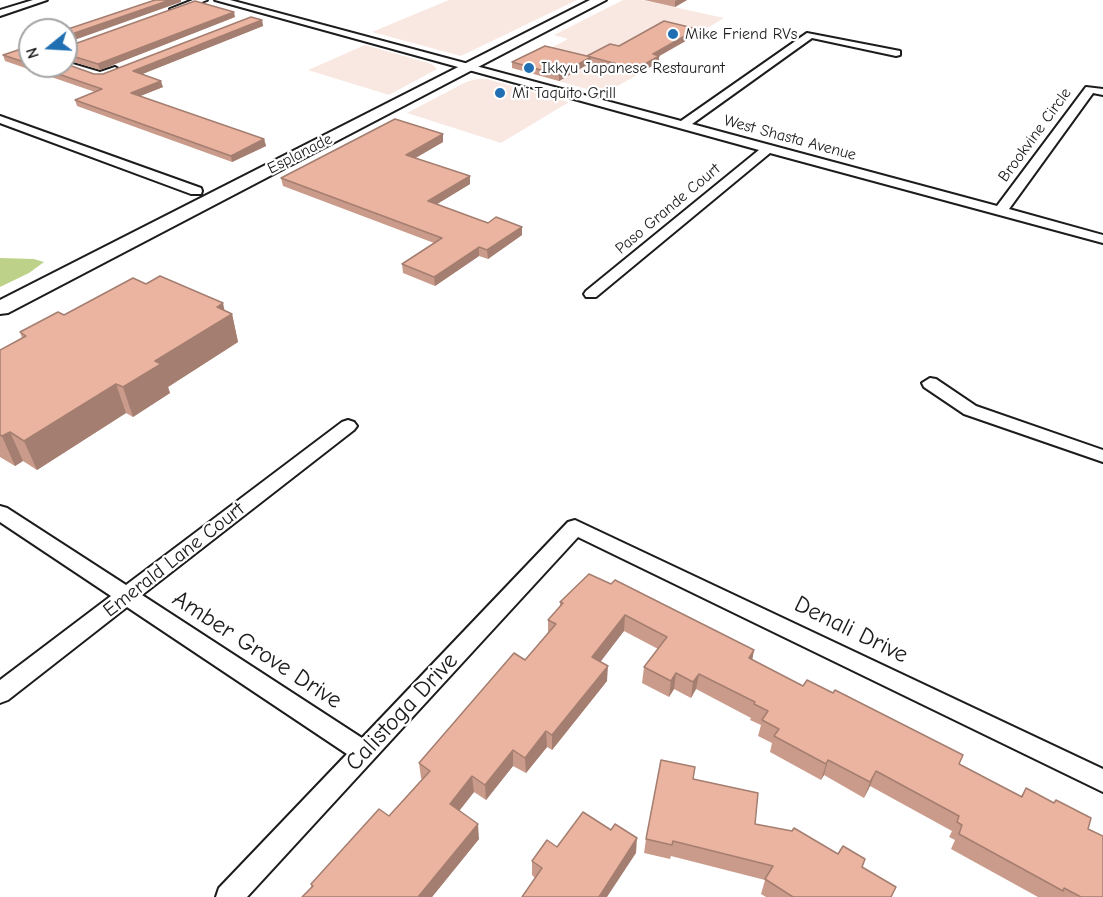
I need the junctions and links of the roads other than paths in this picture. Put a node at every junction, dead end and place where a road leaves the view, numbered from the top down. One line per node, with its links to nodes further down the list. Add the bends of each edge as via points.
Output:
1 (42, 0): 6 (street)
2 (202, 0): 7 (street)
3 (220, 0): 5 (street, West Shasta Avenue)
4 (600, 0): 11 (main road, Esplanade)
5 (265, 12): 8 (street); 11 (street, West Shasta Avenue)
6 (0, 13)
7 (160, 15)
8 (247, 19)
9 (896, 53): 15 (street, via 810,35)
10 (121, 68): 12 (street, via 100,76)
11 (468, 68): 15 (street, West Shasta Avenue); 21 (main road, Esplanade)
12 (78, 69)
13 (1103, 92): 18 (street, Brookvine Circle, via 1090,89)
14 (0, 119): 17 (street)
15 (682, 126): 16 (street, West Shasta Avenue)
16 (767, 149): 18 (street, West Shasta Avenue); 20 (street, Paso Grande Court)
17 (196, 191)
18 (1000, 212): 19 (street, West Shasta Avenue)
19 (1103, 239)
20 (591, 294)
21 (0, 308)
22 (930, 383): 24 (street, via 970,410)
23 (348, 426): 27 (street, Emerald Lane Court)
24 (1101, 452)
25 (0, 513): 27 (street, Amber Grove Drive)
26 (575, 527): 29 (street, Calistoga Drive); 30 (street, Denali Drive)
27 (125, 597): 28 (street, Emerald Lane Court); 29 (street, Amber Grove Drive)
28 (0, 693)
29 (364, 752): 31 (street, Calistoga Drive)
30 (1103, 781)
31 (229, 897)

